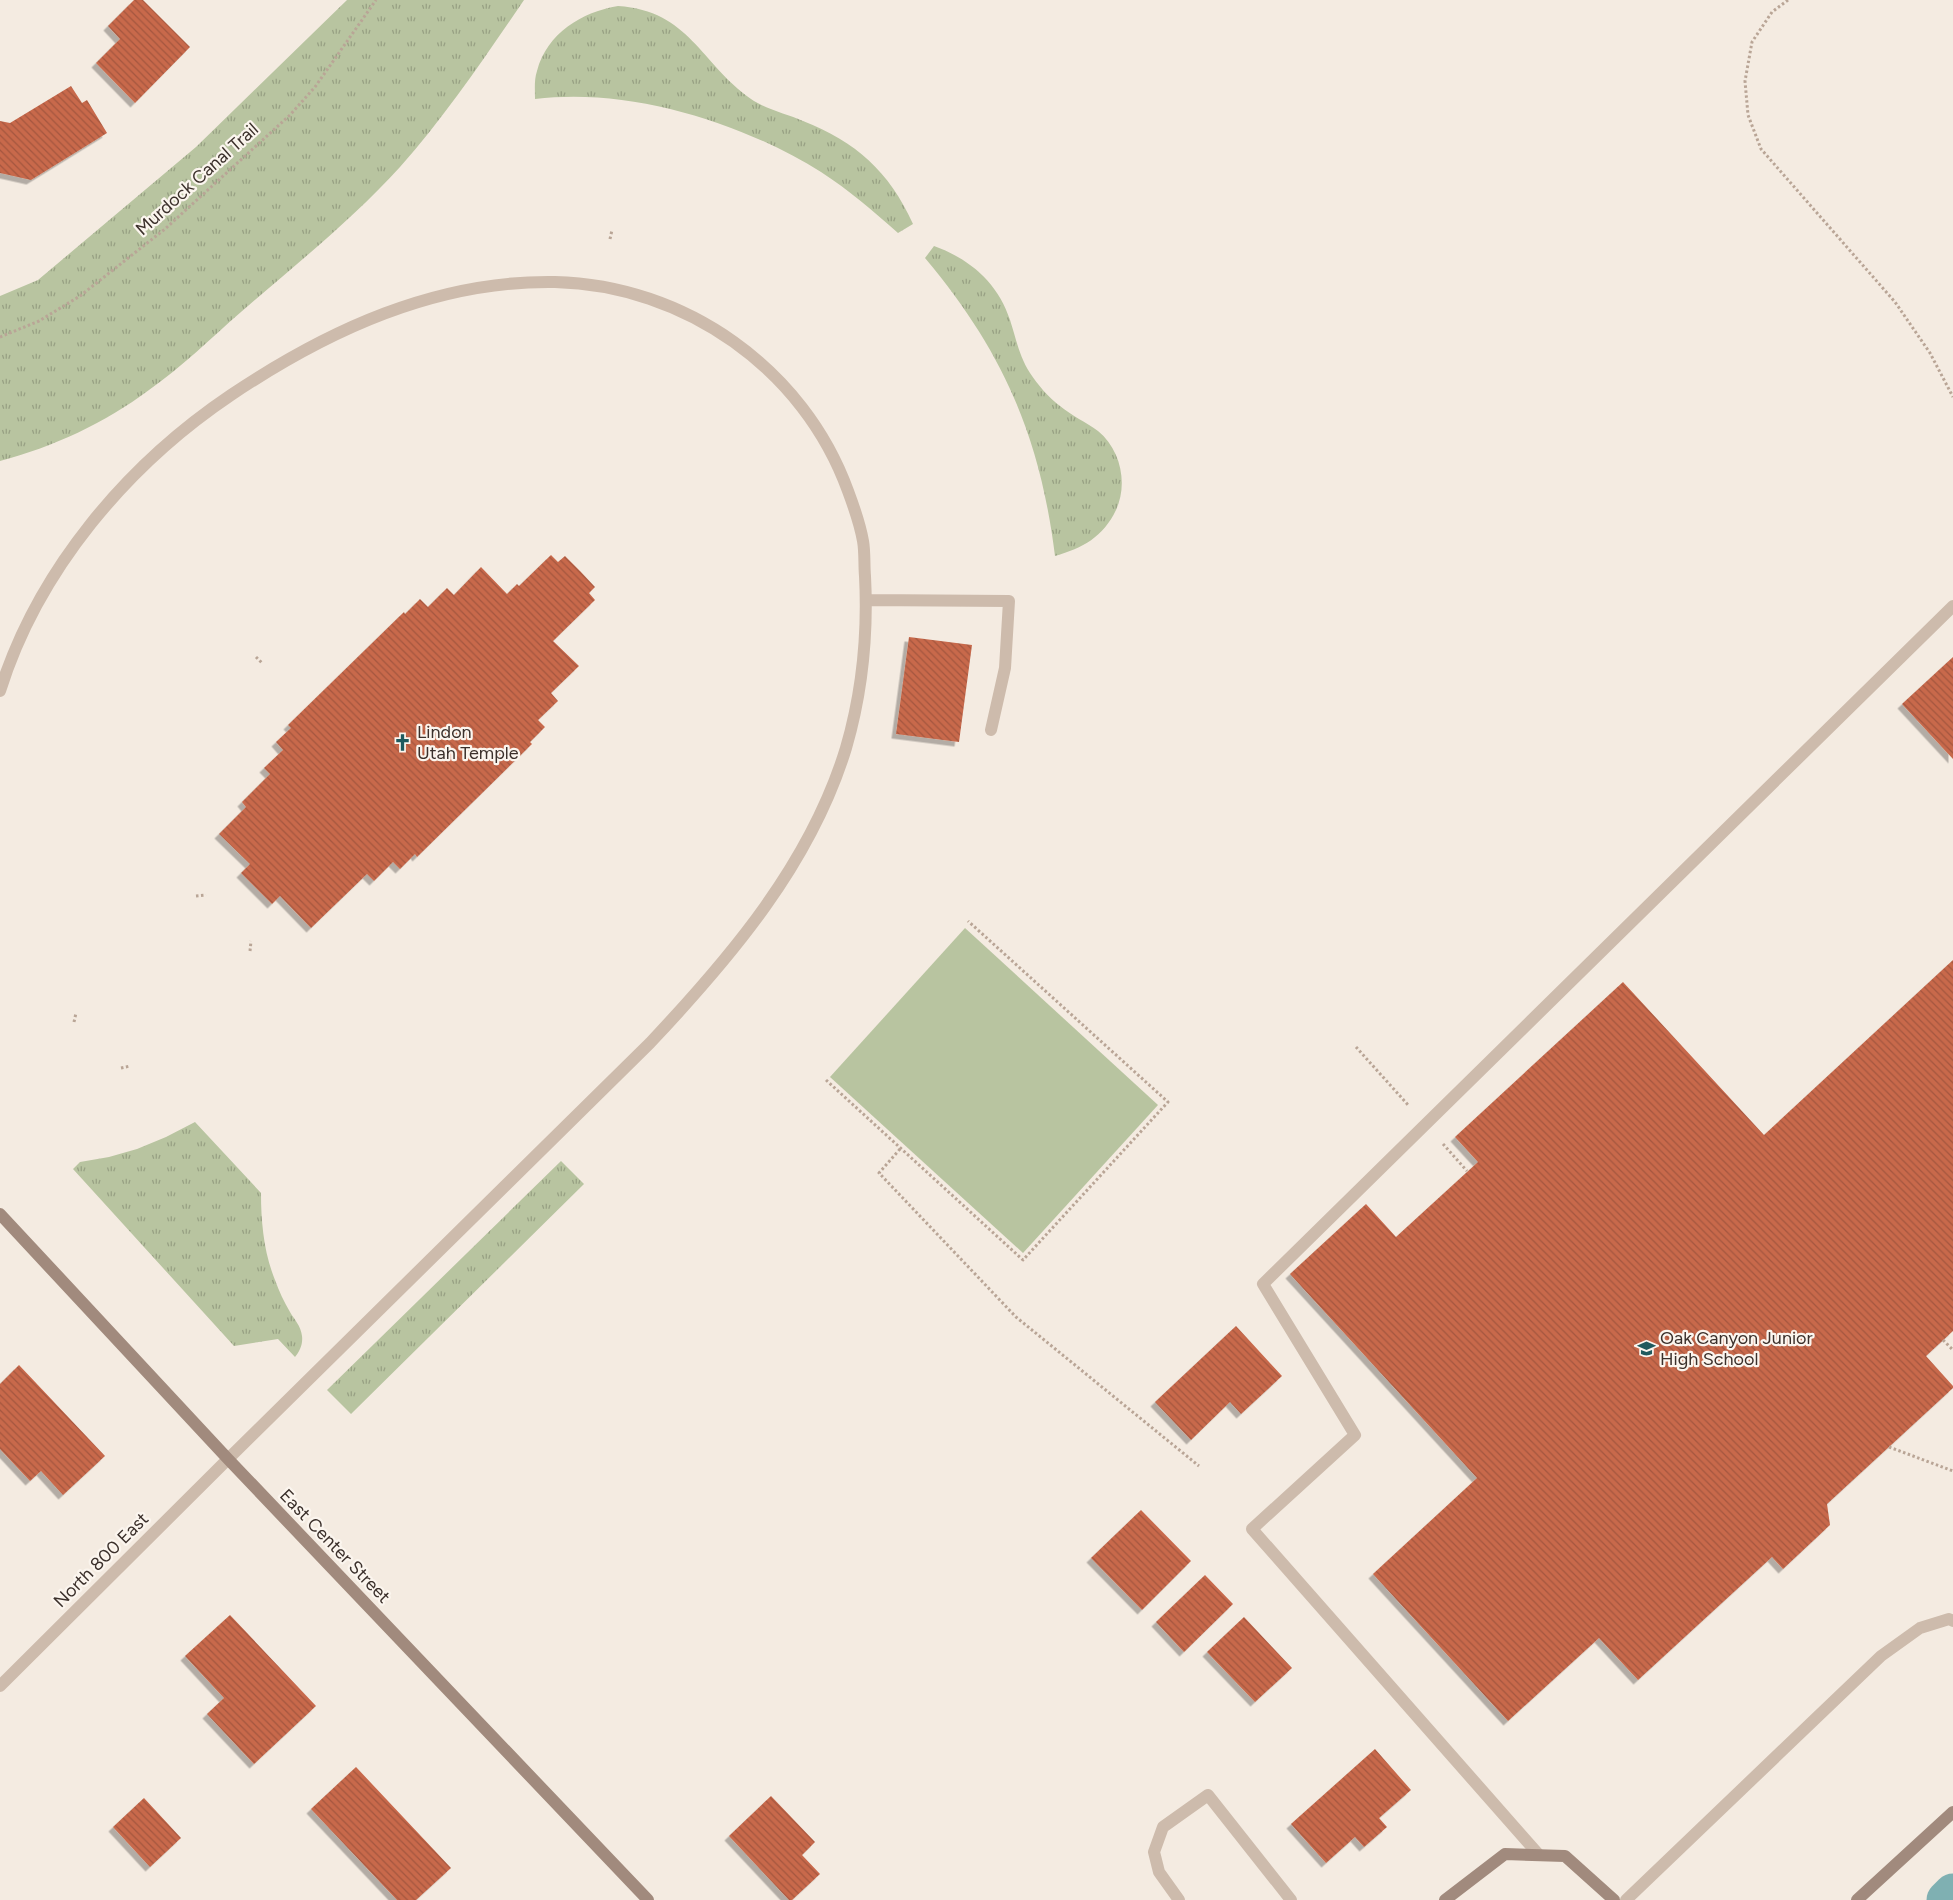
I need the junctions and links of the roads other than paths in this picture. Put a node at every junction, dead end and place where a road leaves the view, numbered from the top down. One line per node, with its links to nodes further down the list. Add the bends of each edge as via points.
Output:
1 (866, 600): 3 (street, North 800 East, via 863,543 841,470 802,406 777,377 746,350 678,309 592,285 519,283 423,299 336,333 214,407 176,436 104,508 68,554 25,626); 4 (street, via 1009,601 1005,668); 6 (street, North 800 East, via 864,653 846,748 816,825 759,915 650,1043)
2 (1953, 606): 10 (street, via 1263,1284 1355,1435 1252,1529)
3 (0, 691)
4 (991, 730)
5 (0, 1214): 6 (street, East Center Street)
6 (228, 1458): 8 (street, North 800 East); 11 (street, East Center Street)
7 (1953, 1621): 16 (street, via 1949,1619 1920,1628 1881,1656)
8 (0, 1686)
9 (1953, 1812): 17 (street)
10 (1539, 1855): 14 (street, via 1505,1854); 15 (street, via 1565,1856)
11 (648, 1900)
12 (1178, 1900): 13 (street, via 1159,1872 1154,1852 1163,1827 1208,1795)
13 (1291, 1900)
14 (1445, 1900)
15 (1614, 1900)
16 (1626, 1900)
17 (1858, 1900)

